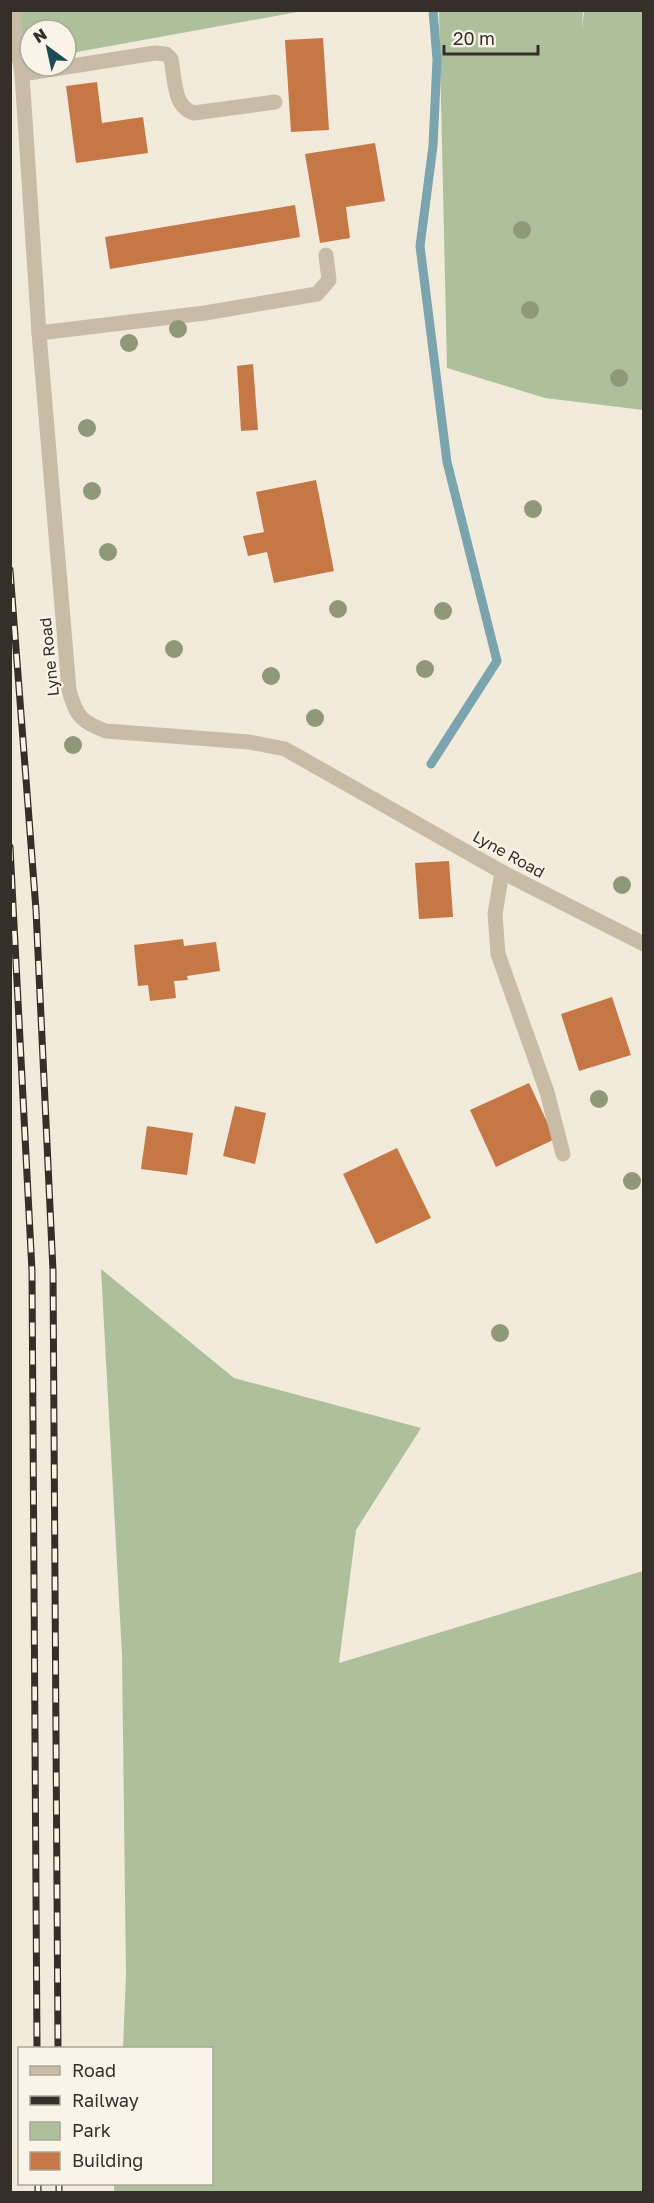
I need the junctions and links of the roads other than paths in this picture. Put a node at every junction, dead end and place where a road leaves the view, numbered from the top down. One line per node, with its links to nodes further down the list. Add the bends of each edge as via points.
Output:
1 (12, 10): 2 (street, Lyne Road)
2 (18, 48)
3 (78, 65): 5 (street, via 165,54 171,59 180,105 185,111)
4 (22, 78): 7 (street, Lyne Road)
5 (275, 102)
6 (326, 255): 7 (street, via 329,280 317,294 205,313)
7 (39, 333): 8 (street, Lyne Road, via 69,690 75,709 86,724 106,731 285,748)
8 (502, 872): 9 (street, Lyne Road); 10 (street, via 495,914 498,954 547,1092)
9 (644, 944)
10 (563, 1154)

